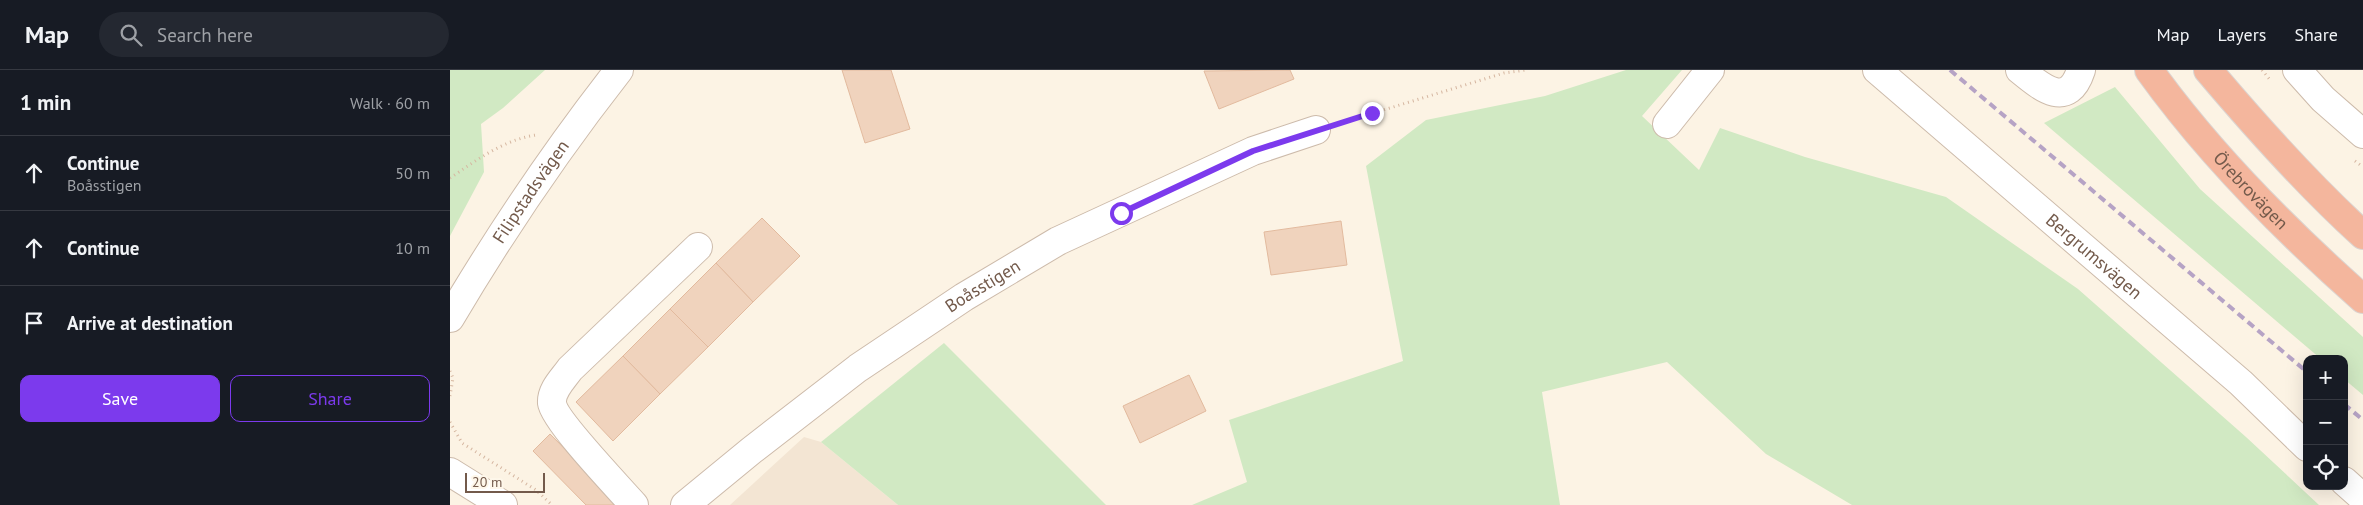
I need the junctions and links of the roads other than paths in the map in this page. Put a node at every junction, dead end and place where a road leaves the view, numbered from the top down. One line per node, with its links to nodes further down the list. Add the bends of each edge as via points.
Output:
1 (619, 70): 15 (street, Filipstadsvägen, via 534,183)
2 (1710, 70): 9 (street)
3 (1877, 70): 16 (street, Bergrumsvägen, via 2241,384)
4 (2020, 70): 5 (street, via 2040,86 2058,93 2069,90)
5 (2081, 70)
6 (2149, 70): 14 (highway, Örebrovägen, via 2249,191)
7 (2208, 70): 12 (highway, via 2258,131)
8 (2296, 70): 11 (street)
9 (1667, 124)
10 (1316, 130): 22 (street, Boåsstigen, via 1253,151 1058,241 964,297 858,368)
11 (2363, 134)
12 (2363, 235)
13 (698, 247): 21 (street, via 570,369 554,389 552,403 560,420)
14 (2363, 299)
15 (450, 318)
16 (2306, 445)
17 (450, 472): 20 (street)
18 (2348, 485): 19 (street)
19 (2363, 498)
20 (503, 505)
21 (634, 505)
22 (685, 505)

